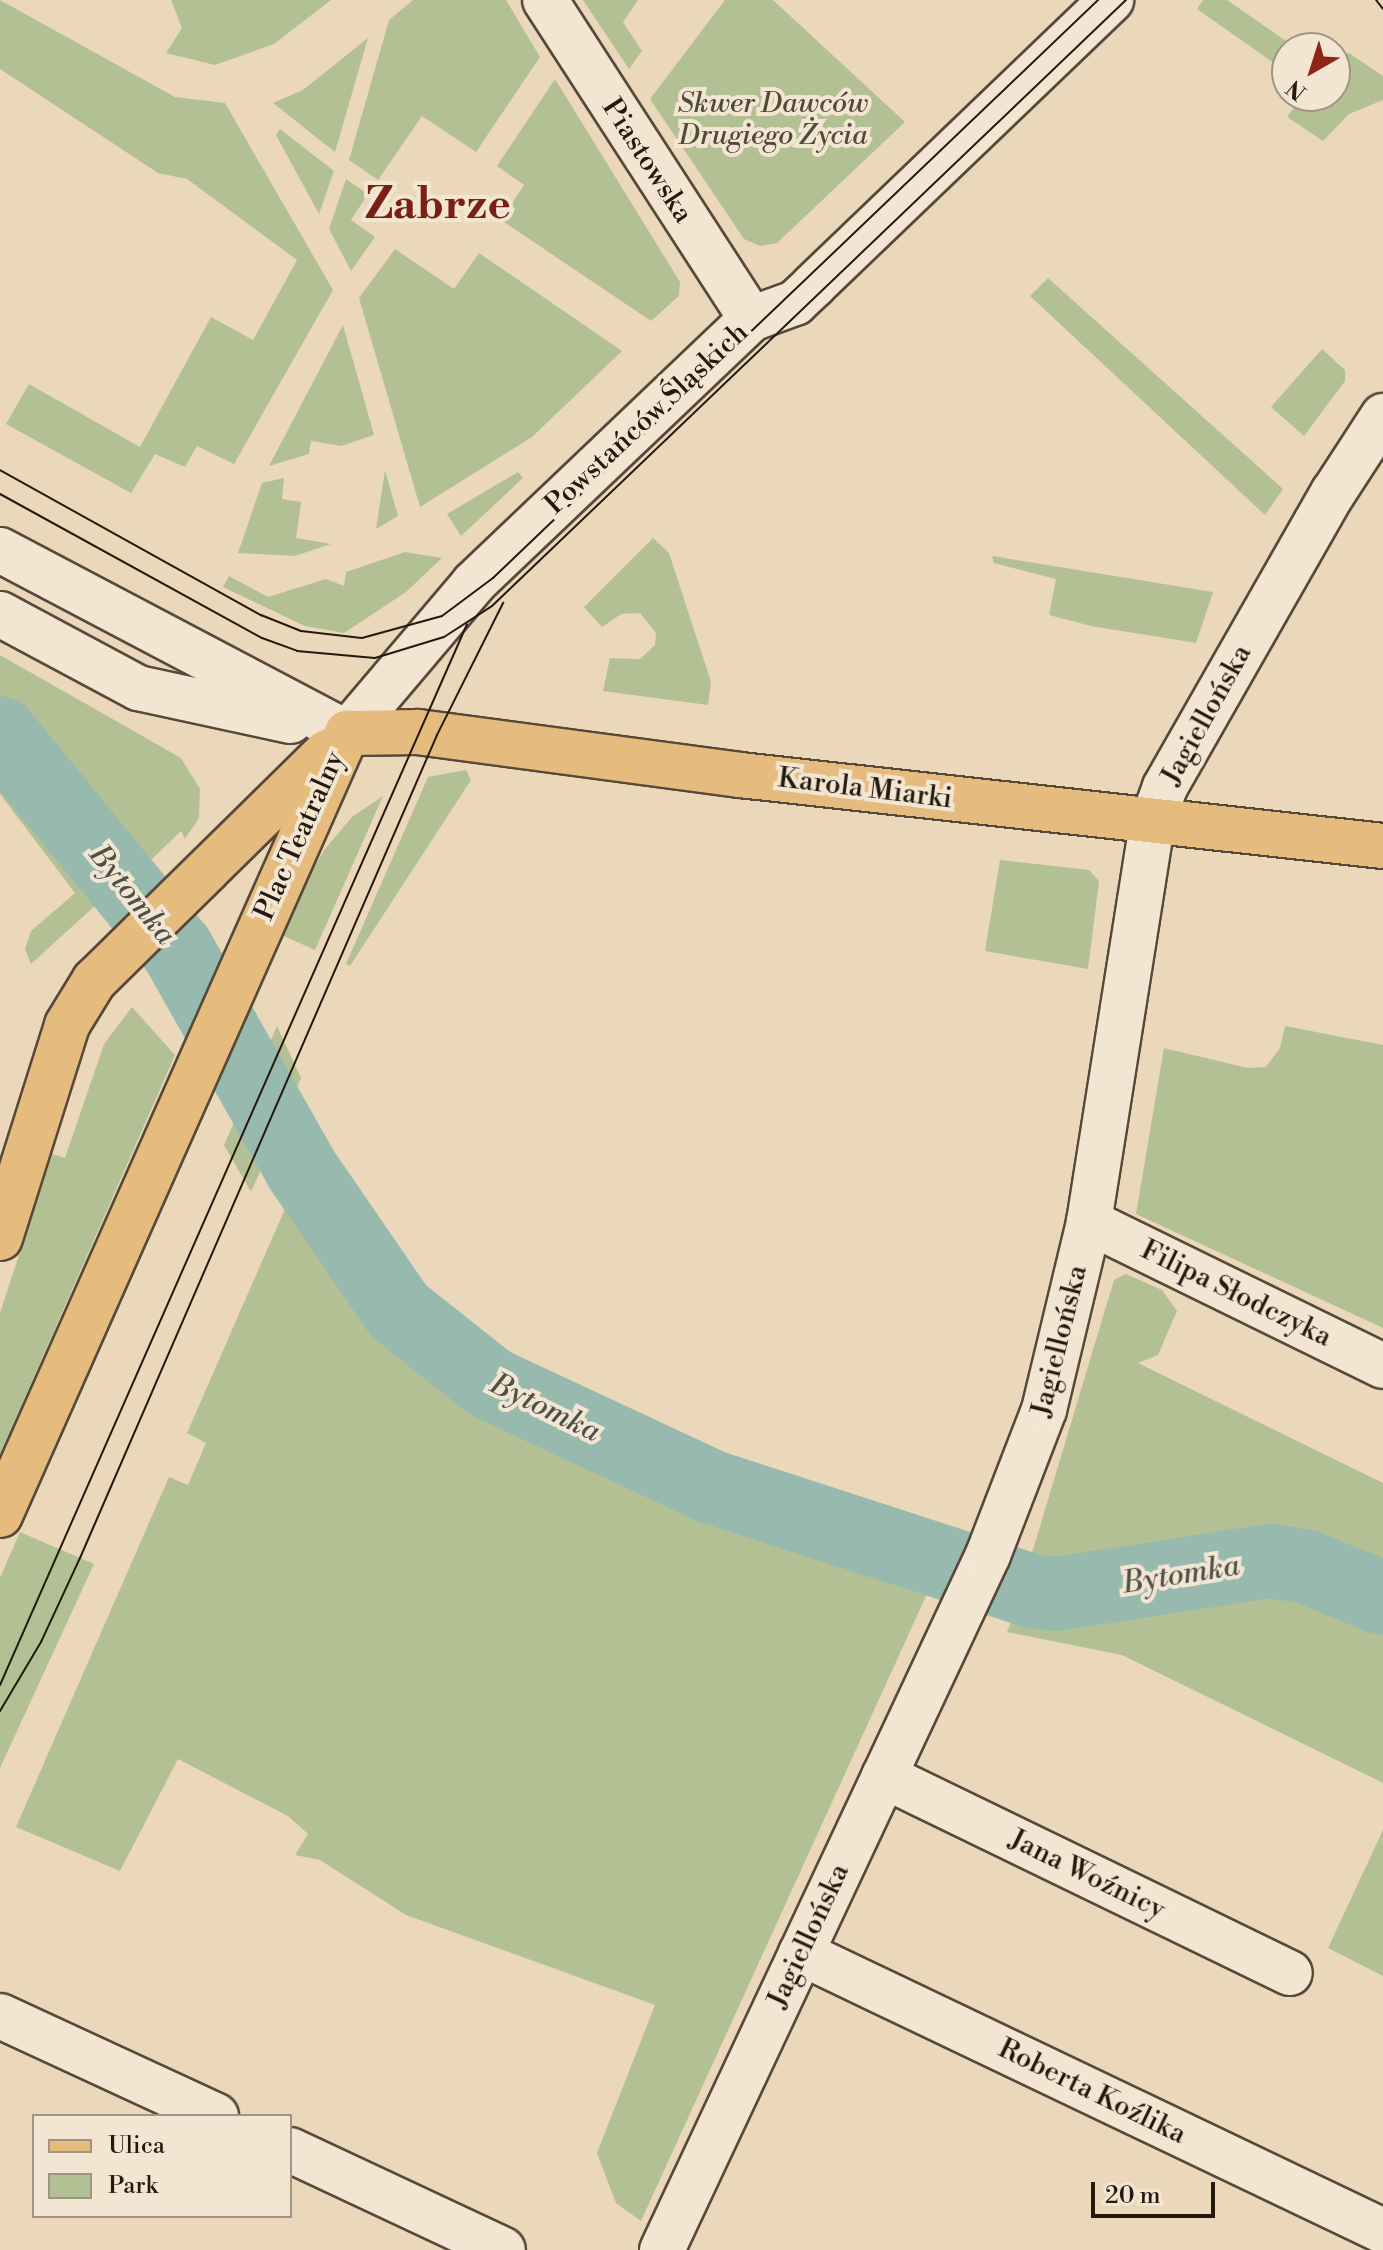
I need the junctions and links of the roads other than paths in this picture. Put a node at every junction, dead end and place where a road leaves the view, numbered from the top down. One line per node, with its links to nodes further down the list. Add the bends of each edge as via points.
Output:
1 (545, 0): 3 (street, Piastowska)
2 (1111, 0): 3 (street, Powstańców Śląskich, via 795,303)
3 (751, 319): 7 (street, Powstańców Śląskich, via 474,583)
4 (1383, 416): 8 (street, Jagiellońska, via 1333,493 1165,787)
5 (0, 550): 7 (street)
6 (0, 614): 7 (street, via 138,688)
7 (347, 733): 8 (main road, Karola Miarki, via 418,732 740,775); 11 (main road, Plac Teatralny, via 118,953 67,1025); 13 (main road, Plac Teatralny)
8 (1153, 820): 9 (main road, Karola Miarki); 10 (street, Jagiellońska)
9 (1383, 846)
10 (1089, 1222): 12 (street, Filipa Słodczyka); 14 (street, Jagiellońska, via 1044,1410 994,1542)
11 (0, 1238)
12 (1383, 1366)
13 (0, 1515)
14 (884, 1776): 15 (street, Jagiellońska); 16 (street, Jana Woźnicy)
15 (801, 1953): 20 (street, Roberta Koźlika); 22 (street, Jagiellońska)
16 (1290, 1973)
17 (0, 2016): 18 (street)
18 (212, 2114)
19 (292, 2151): 21 (street)
20 (1383, 2231)
21 (503, 2250)
22 (662, 2250)

